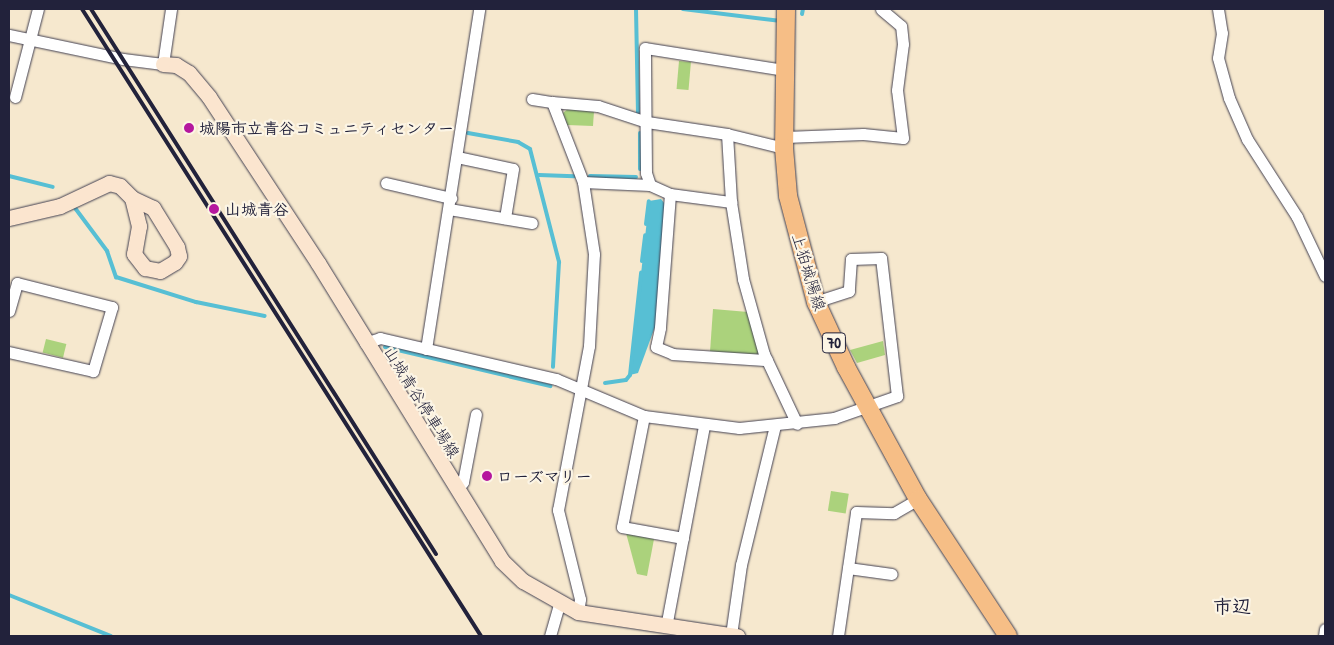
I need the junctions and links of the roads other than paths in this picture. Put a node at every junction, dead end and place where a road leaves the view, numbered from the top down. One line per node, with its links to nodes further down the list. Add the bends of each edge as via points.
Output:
1 (38, 9): 8 (street)
2 (171, 9): 9 (street)
3 (480, 9): 17 (street)
4 (786, 9): 10 (main road, 上狛城陽線 / 70)
5 (881, 9): 16 (street, via 901,26 903,44 897,90 903,138 863,134)
6 (1218, 9): 28 (street, via 1222,33 1218,58 1229,98 1247,139 1297,217)
7 (9, 35): 8 (street)
8 (30, 39): 9 (street); 11 (street)
9 (163, 64): 31 (main road, 山城青谷停車場線, via 176,66 189,74 208,97 318,263)
10 (784, 70): 14 (street, via 645,48); 16 (main road, 上狛城陽線 / 70)
11 (15, 97)
12 (532, 99): 13 (street)
13 (552, 102): 14 (street, via 598,106); 18 (street)
14 (647, 122): 15 (street); 20 (street, via 646,173)
15 (727, 134): 16 (street); 23 (street)
16 (784, 142): 29 (main road, 上狛城陽線 / 70, via 788,196)
17 (457, 157): 24 (street); 26 (street, via 513,169)
18 (583, 182): 20 (street); 35 (street, via 594,254 589,346)
19 (386, 184): 24 (street)
20 (650, 185): 21 (street)
21 (670, 194): 23 (street); 34 (street, via 656,347 672,354)
22 (132, 198): 22 (main road, via 154,208 177,247 179,256 175,262 160,271 145,268 134,254 139,226); 25 (main road, via 120,186 109,184 60,206)
23 (731, 202): 34 (street, via 743,279)
24 (450, 203): 26 (street); 32 (street, via 436,272)
25 (9, 218)
26 (505, 218): 27 (street)
27 (532, 223)
28 (1325, 276)
29 (816, 302): 36 (main road, 上狛城陽線 / 70); 36 (street, via 849,291 851,259 881,258 897,396)
30 (9, 311): 33 (street, via 17,283 112,307 92,371)
31 (365, 343): 32 (street, via 380,338); 42 (main road, 山城青谷停車場線)
32 (426, 349): 35 (street, via 556,379)
33 (9, 352)
34 (767, 360): 39 (street)
35 (582, 390): 38 (street); 48 (street, via 558,510 580,599)
36 (868, 407): 39 (street, via 834,418); 43 (main road, 上狛城陽線 / 70)
37 (476, 414): 42 (street, via 463,482)
38 (644, 416): 40 (street); 44 (street, via 622,527)
39 (797, 424): 41 (street)
40 (704, 425): 41 (street, via 739,428); 44 (street)
41 (775, 426): 53 (street, via 741,565)
42 (457, 490): 47 (main road, 山城青谷停車場線, via 502,561 523,581)
43 (918, 499): 45 (street, via 894,513 856,512); 55 (main road, 上狛城陽線 / 70)
44 (683, 538): 49 (street)
45 (848, 568): 46 (street); 54 (street)
46 (892, 574)
47 (560, 605): 48 (main road, 山城青谷停車場線); 52 (street)
48 (578, 612): 49 (main road, 山城青谷停車場線)
49 (666, 627): 51 (main road, 山城青谷停車場線)
50 (1325, 629): 56 (street)
51 (696, 634): 53 (main road, 山城青谷停車場線)
52 (550, 636)
53 (734, 636)
54 (838, 636)
55 (1008, 636)
56 (1324, 636)

